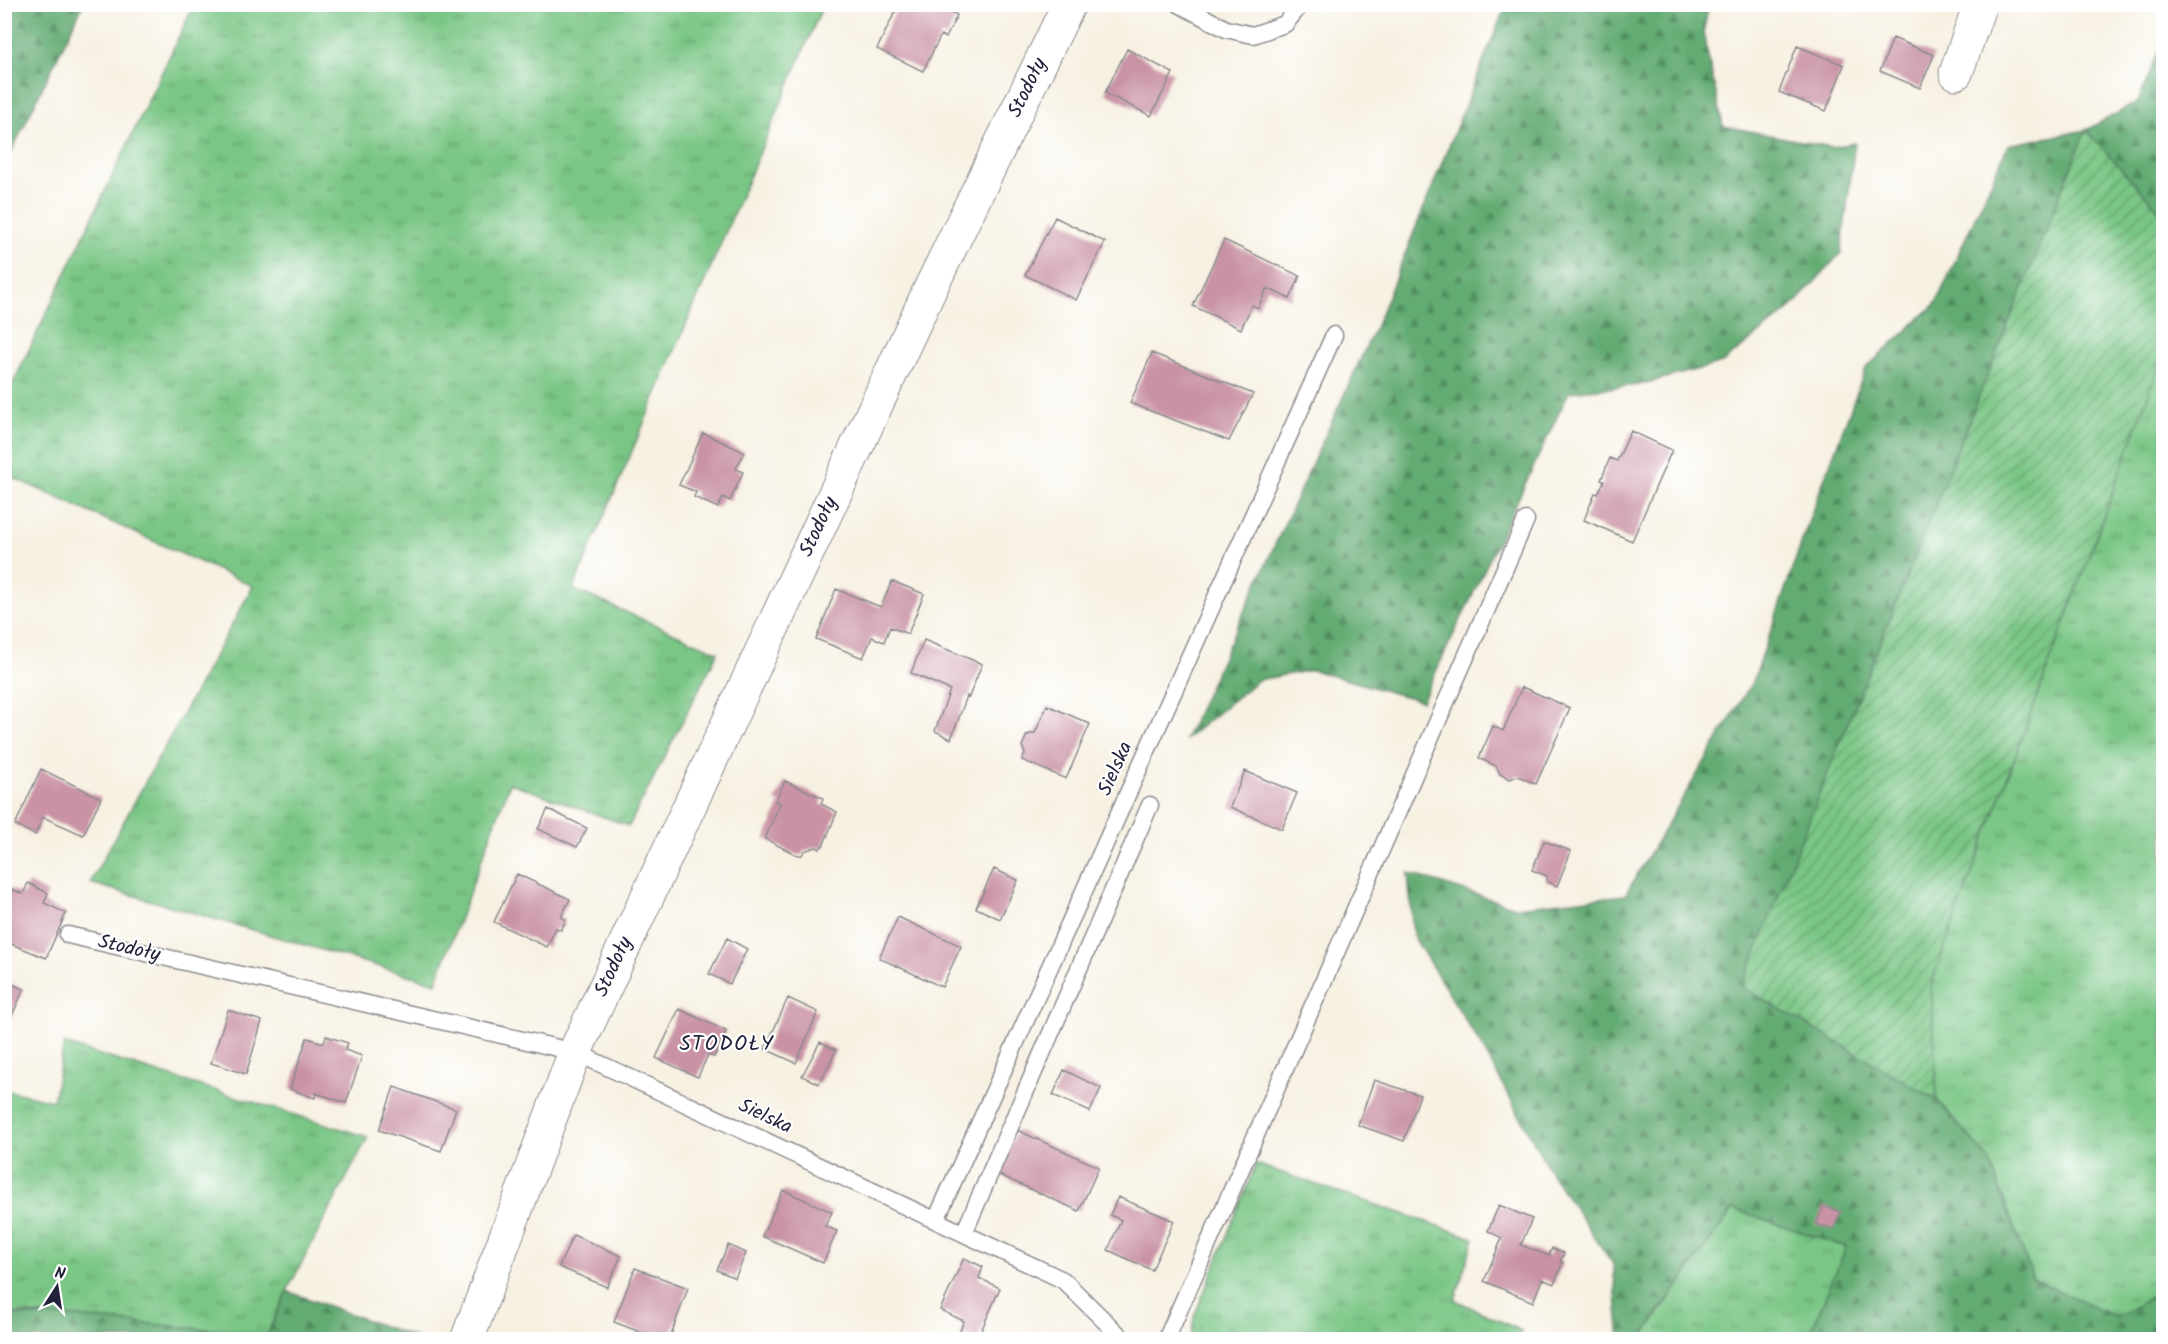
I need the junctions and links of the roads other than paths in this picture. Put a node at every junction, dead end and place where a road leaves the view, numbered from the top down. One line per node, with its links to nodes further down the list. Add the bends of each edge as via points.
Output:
1 (1069, 4): 10 (street, Stodoły, via 927,296)
2 (1179, 4): 3 (lane, via 1226,29 1254,35 1285,24)
3 (1301, 4)
4 (1980, 4): 5 (street)
5 (1956, 73)
6 (1334, 335): 11 (lane, Sielska)
7 (1526, 520): 15 (lane)
8 (1150, 805): 12 (lane)
9 (68, 935): 10 (lane, Stodoły)
10 (575, 1052): 11 (lane, Sielska); 13 (street, Stodoły)
11 (936, 1220): 12 (lane, Sielska)
12 (964, 1233): 14 (lane, Sielska, via 1062,1280)
13 (467, 1340)
14 (1124, 1340)
15 (1166, 1340)

